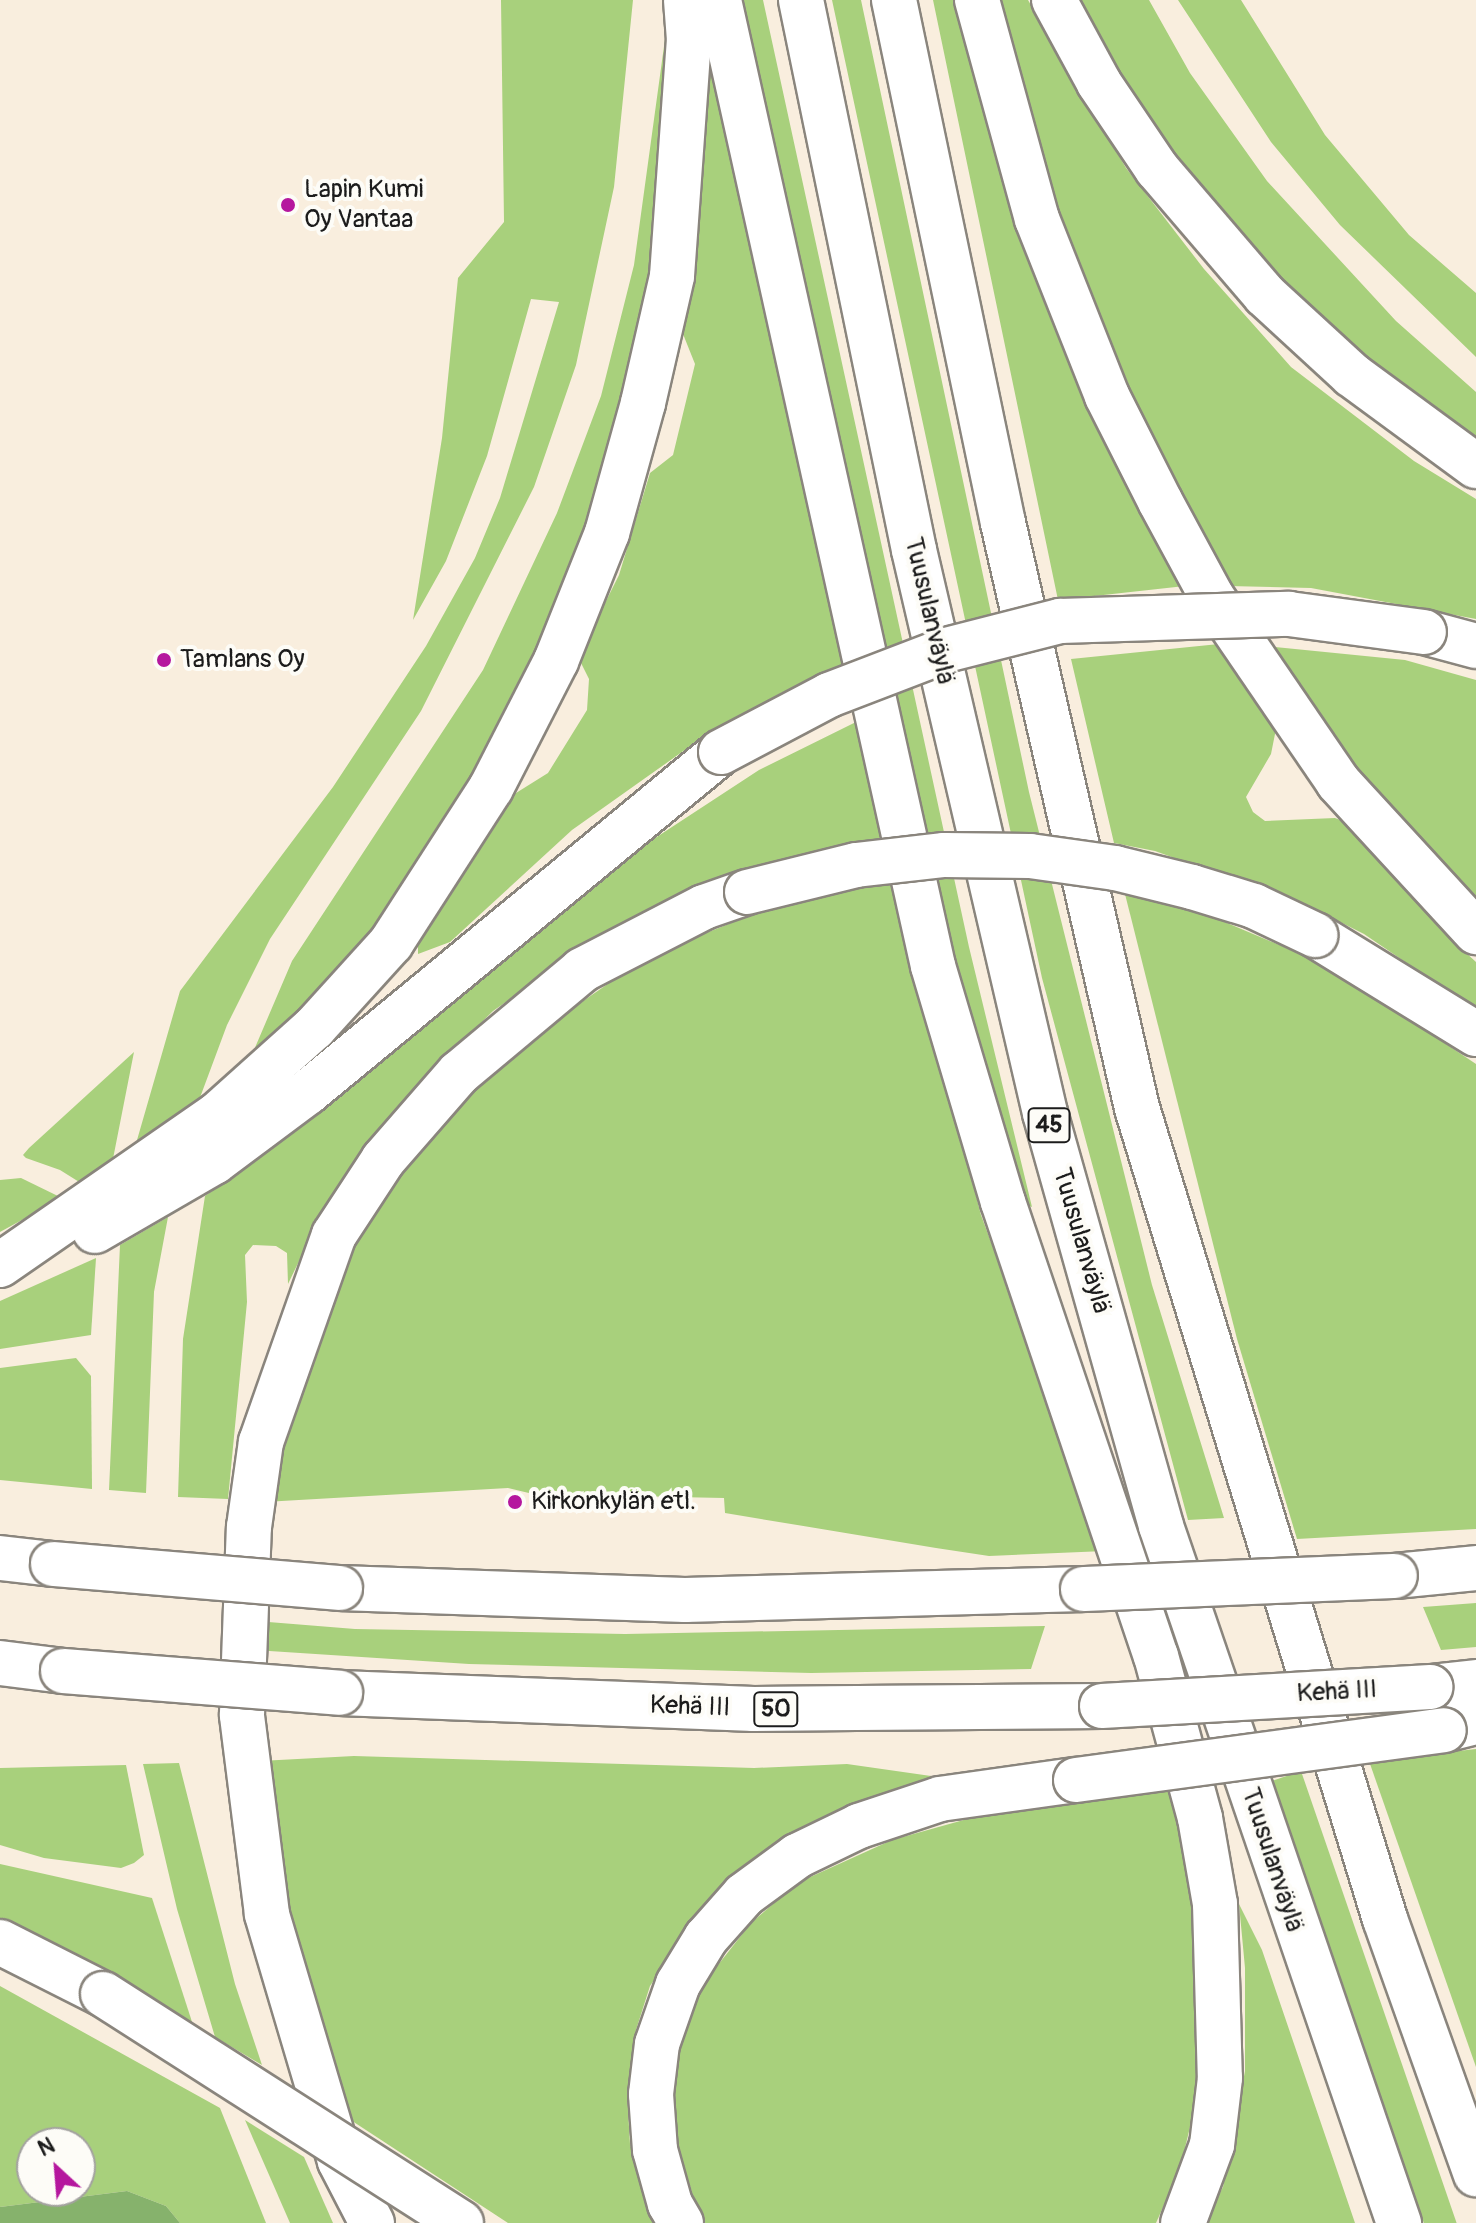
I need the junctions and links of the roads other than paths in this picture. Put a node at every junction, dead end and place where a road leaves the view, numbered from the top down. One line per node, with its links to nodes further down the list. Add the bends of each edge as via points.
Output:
1 (686, 0): 11 (highway, via 689,40 672,276 607,533 556,661 491,788 391,943 314,1028 218,1114)
2 (719, 0): 22 (highway, via 933,966 1003,1202 1156,1656 1200,1818 1215,1904 1220,2078 1212,2145)
3 (801, 0): 23 (highway, Tuusulanväylä / 45, via 914,550 1045,1113 1161,1526)
4 (894, 0): 18 (highway, via 1003,523 1137,1108 1385,1919)
5 (977, 0): 9 (highway, via 1037,219 1107,396 1160,501 1212,597 1338,782)
6 (1054, 0): 7 (highway, via 1099,83 1157,169 1265,295 1352,375)
7 (1476, 466)
8 (1476, 646): 11 (highway, bridge, via 1424,632 1289,614 1060,621 946,650 829,695 721,752 420,1003 214,1162 116,1223)
9 (1476, 932)
10 (1476, 1034): 19 (highway, bridge, via 1315,935 1254,906 1115,868 1030,856 944,855 856,865 704,907 582,970 459,1073 402,1138 334,1235 261,1442 249,1527 242,1715 262,1884 340,2161)
11 (0, 1266)
12 (0, 1558): 13 (highway, bridge, via 340,1588 685,1600 1083,1589)
13 (1476, 1568)
14 (0, 1663): 15 (highway, Kehä III / 50, bridge, via 340,1693 754,1709 1102,1706)
15 (1476, 1682)
16 (1460, 1726): 21 (highway, bridge, via 940,1799 859,1826 797,1856 744,1895 706,1938 678,1984 657,2044 651,2094 655,2150)
17 (0, 1942): 20 (highway, bridge, via 103,1994)
18 (1476, 2174)
19 (372, 2223)
20 (461, 2223)
21 (681, 2223)
22 (1183, 2223)
23 (1399, 2223)

